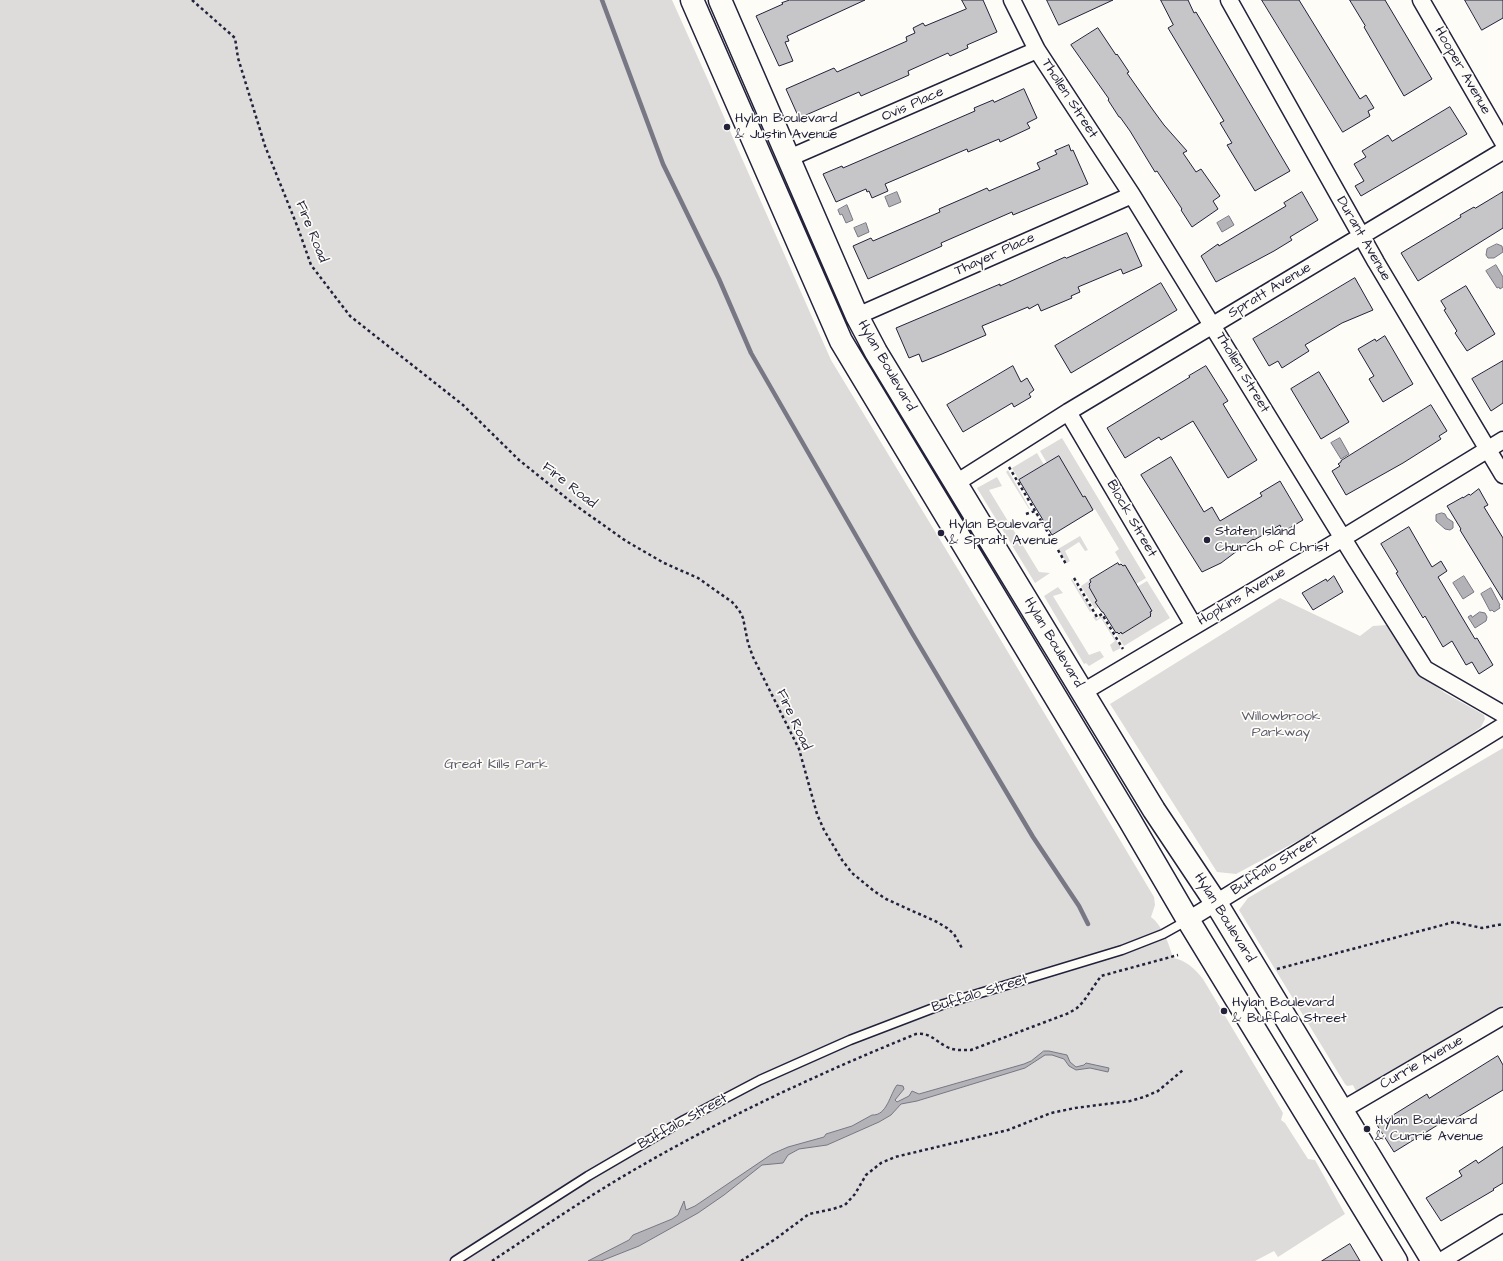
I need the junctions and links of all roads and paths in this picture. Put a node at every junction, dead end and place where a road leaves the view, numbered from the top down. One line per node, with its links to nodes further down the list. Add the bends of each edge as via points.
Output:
1 (192, 0): 36 (path, Fire Road, via 235,38 238,58 265,146 311,265 350,316 463,405 519,460 575,505 626,541 664,563 705,582 739,610 753,657 798,749 817,814 842,860 852,873 886,899 947,928 954,934)
2 (692, 0): 34 (main road, Hylan Boulevard, via 841,341)
3 (720, 0): 10 (main road, Hylan Boulevard)
4 (1012, 0): 7 (street, Thollen Street)
5 (1229, 0): 12 (street, Durant Avenue)
6 (1421, 0): 8 (street, Hooper Avenue)
7 (1037, 50): 10 (street, Ovis Place); 11 (street, Thollen Street)
8 (1503, 142)
9 (1503, 151): 12 (street, Spratt Avenue)
10 (789, 158): 13 (main road, Hylan Boulevard)
11 (1132, 195): 13 (street, Thayer Place); 14 (street, Thollen Street)
12 (1361, 236): 14 (street, Spratt Avenue); 17 (street, Durant Avenue)
13 (857, 316): 20 (main road, Hylan Boulevard, via 876,352)
14 (1214, 325): 15 (street, Spratt Avenue); 24 (street, Thollen Street)
15 (1068, 412): 20 (street, Spratt Avenue); 28 (street, Block Street)
16 (1503, 440): 17 (street, Hopkins Avenue)
17 (1487, 449): 19 (street, Durant Avenue); 24 (street, Hopkins Avenue)
18 (1009, 467): 21 (path)
19 (1503, 475)
20 (956, 483): 30 (main road, Hylan Boulevard)
21 (1035, 511): 22 (path); 23 (path)
22 (1026, 514)
23 (1050, 536)
24 (1343, 538): 28 (street, Hopkins Avenue); 31 (street, Thollen Street, via 1425,669)
25 (1058, 550): 26 (path)
26 (1066, 564)
27 (1074, 578): 29 (path, via 1097,617 1102,614)
28 (1194, 626): 30 (street, Hopkins Avenue)
29 (1123, 649)
30 (1083, 692): 33 (main road, Hylan Boulevard, via 1154,810)
31 (1503, 714)
32 (1503, 726): 33 (street, Buffalo Street)
33 (1216, 903): 34 (street, Buffalo Street); 41 (main road, Hylan Boulevard)
34 (1188, 920): 43 (lane, Buffalo Street, via 1163,934 1122,950 937,1006 850,1040 760,1080 684,1120 588,1176); 46 (main road, Hylan Boulevard)
35 (1503, 924): 38 (path, via 1482,928 1454,922)
36 (963, 950)
37 (1178, 955): 44 (path, via 1101,976 1083,1002 1069,1013 971,1050 959,1051 947,1047 930,1035 916,1034 796,1085 627,1174)
38 (1273, 970)
39 (1503, 1016): 41 (street, Currie Avenue)
40 (1183, 1070): 45 (path, via 1158,1091 1144,1098 1051,1113 1008,1130 895,1157 881,1163 866,1175 856,1194 845,1205 809,1214)
41 (1342, 1110): 47 (main road, Hylan Boulevard)
42 (1503, 1223): 48 (street)
43 (455, 1261)
44 (492, 1261)
45 (741, 1261)
46 (1396, 1261)
47 (1433, 1261)
48 (1440, 1261)

